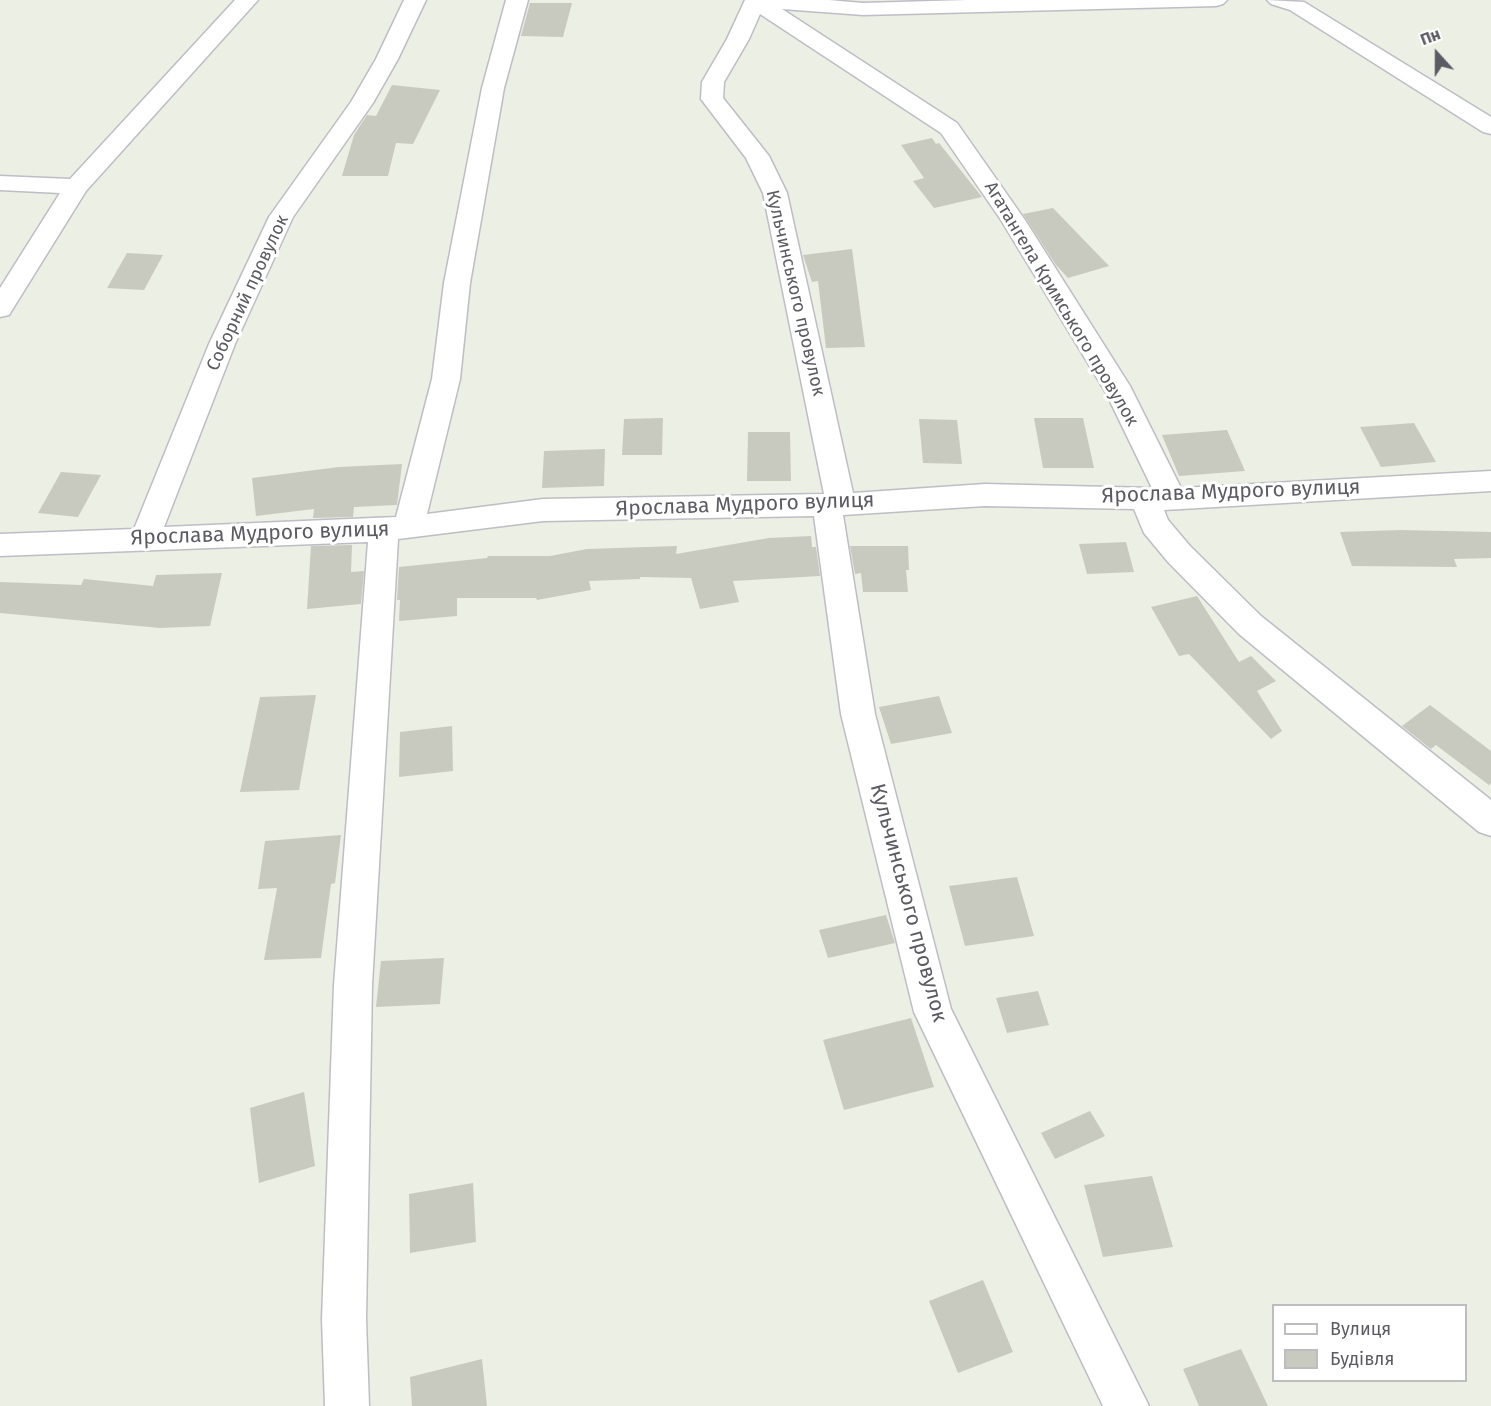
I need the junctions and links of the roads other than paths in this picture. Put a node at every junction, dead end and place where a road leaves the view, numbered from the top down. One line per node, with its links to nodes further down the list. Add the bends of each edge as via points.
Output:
1 (247, 0): 10 (street)
2 (415, 0): 16 (street, Соборний провулок, via 362,103 281,217 222,344)
3 (516, 0): 15 (street, via 493,88 465,236 446,379)
4 (747, 0): 7 (street)
5 (1216, 0): 7 (street, via 863,9)
6 (1278, 0): 8 (street, via 1298,6)
7 (755, 1): 13 (street, Агатангела Кримського провулок, via 949,128 1013,220 1120,393); 14 (street, Кульчинського провулок, via 713,82 712,99 757,156 775,193)
8 (1491, 128)
9 (0, 183): 10 (street)
10 (76, 187): 11 (street)
11 (0, 309)
12 (1491, 482): 13 (street, Ярослава Мудрого вулиця)
13 (1159, 499): 14 (street, Ярослава Мудрого вулиця, via 1040,494); 18 (street, Агатангела Кримського провулок, via 1155,525 1250,625)
14 (834, 504): 15 (street, Ярослава Мудрого вулиця, via 543,510); 20 (street, Кульчинського провулок, via 858,714 933,1012)
15 (397, 529): 16 (street, Ярослава Мудрого вулиця); 19 (street, via 353,985 344,1319)
16 (145, 538): 17 (street, Ярослава Мудрого вулиця)
17 (0, 545)
18 (1491, 821)
19 (347, 1406)
20 (1127, 1406)

